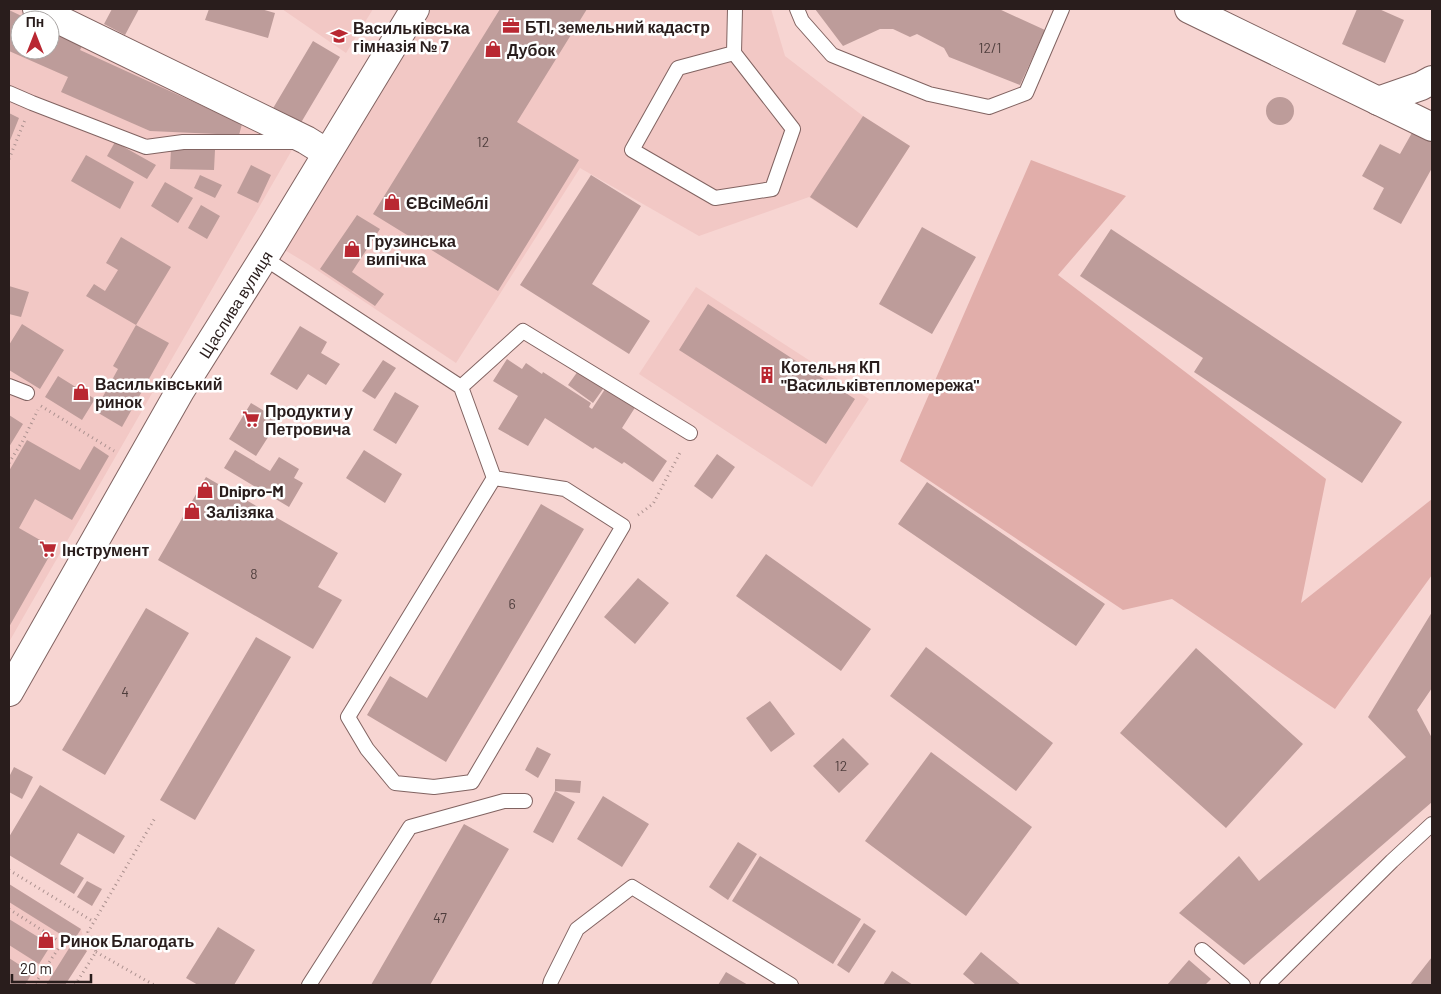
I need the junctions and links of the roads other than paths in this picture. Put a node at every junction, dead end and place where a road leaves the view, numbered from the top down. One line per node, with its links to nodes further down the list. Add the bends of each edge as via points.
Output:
1 (37, 9): 12 (street)
2 (415, 9): 12 (street, Щаслива вулиця)
3 (735, 9): 7 (lane)
4 (797, 9): 5 (lane, via 802,21 832,55 929,94 989,107 1026,93)
5 (1062, 9)
6 (1189, 9): 10 (street)
7 (734, 53): 7 (lane, via 794,129 772,189 715,198 632,150 678,68)
8 (1432, 80): 10 (street)
9 (9, 93): 12 (lane, via 146,147 183,142 285,142 305,143)
10 (1378, 101): 11 (street)
11 (1432, 127)
12 (327, 152): 13 (street, Щаслива вулиця)
13 (264, 258): 15 (lane); 19 (street, Щаслива вулиця, via 180,391)
14 (9, 386): 16 (lane)
15 (461, 387): 17 (lane, via 523,331); 18 (lane)
16 (27, 393)
17 (690, 433)
18 (494, 478): 18 (lane, via 348,717 367,749 394,783 434,787 472,782 623,526 565,489)
19 (9, 692)
20 (525, 801): 23 (lane, via 504,801 410,827)
21 (1432, 824): 27 (lane)
22 (1202, 950): 26 (lane)
23 (309, 985)
24 (550, 985): 25 (lane, via 577,929 632,887)
25 (792, 985)
26 (1243, 985)
27 (1267, 985)

